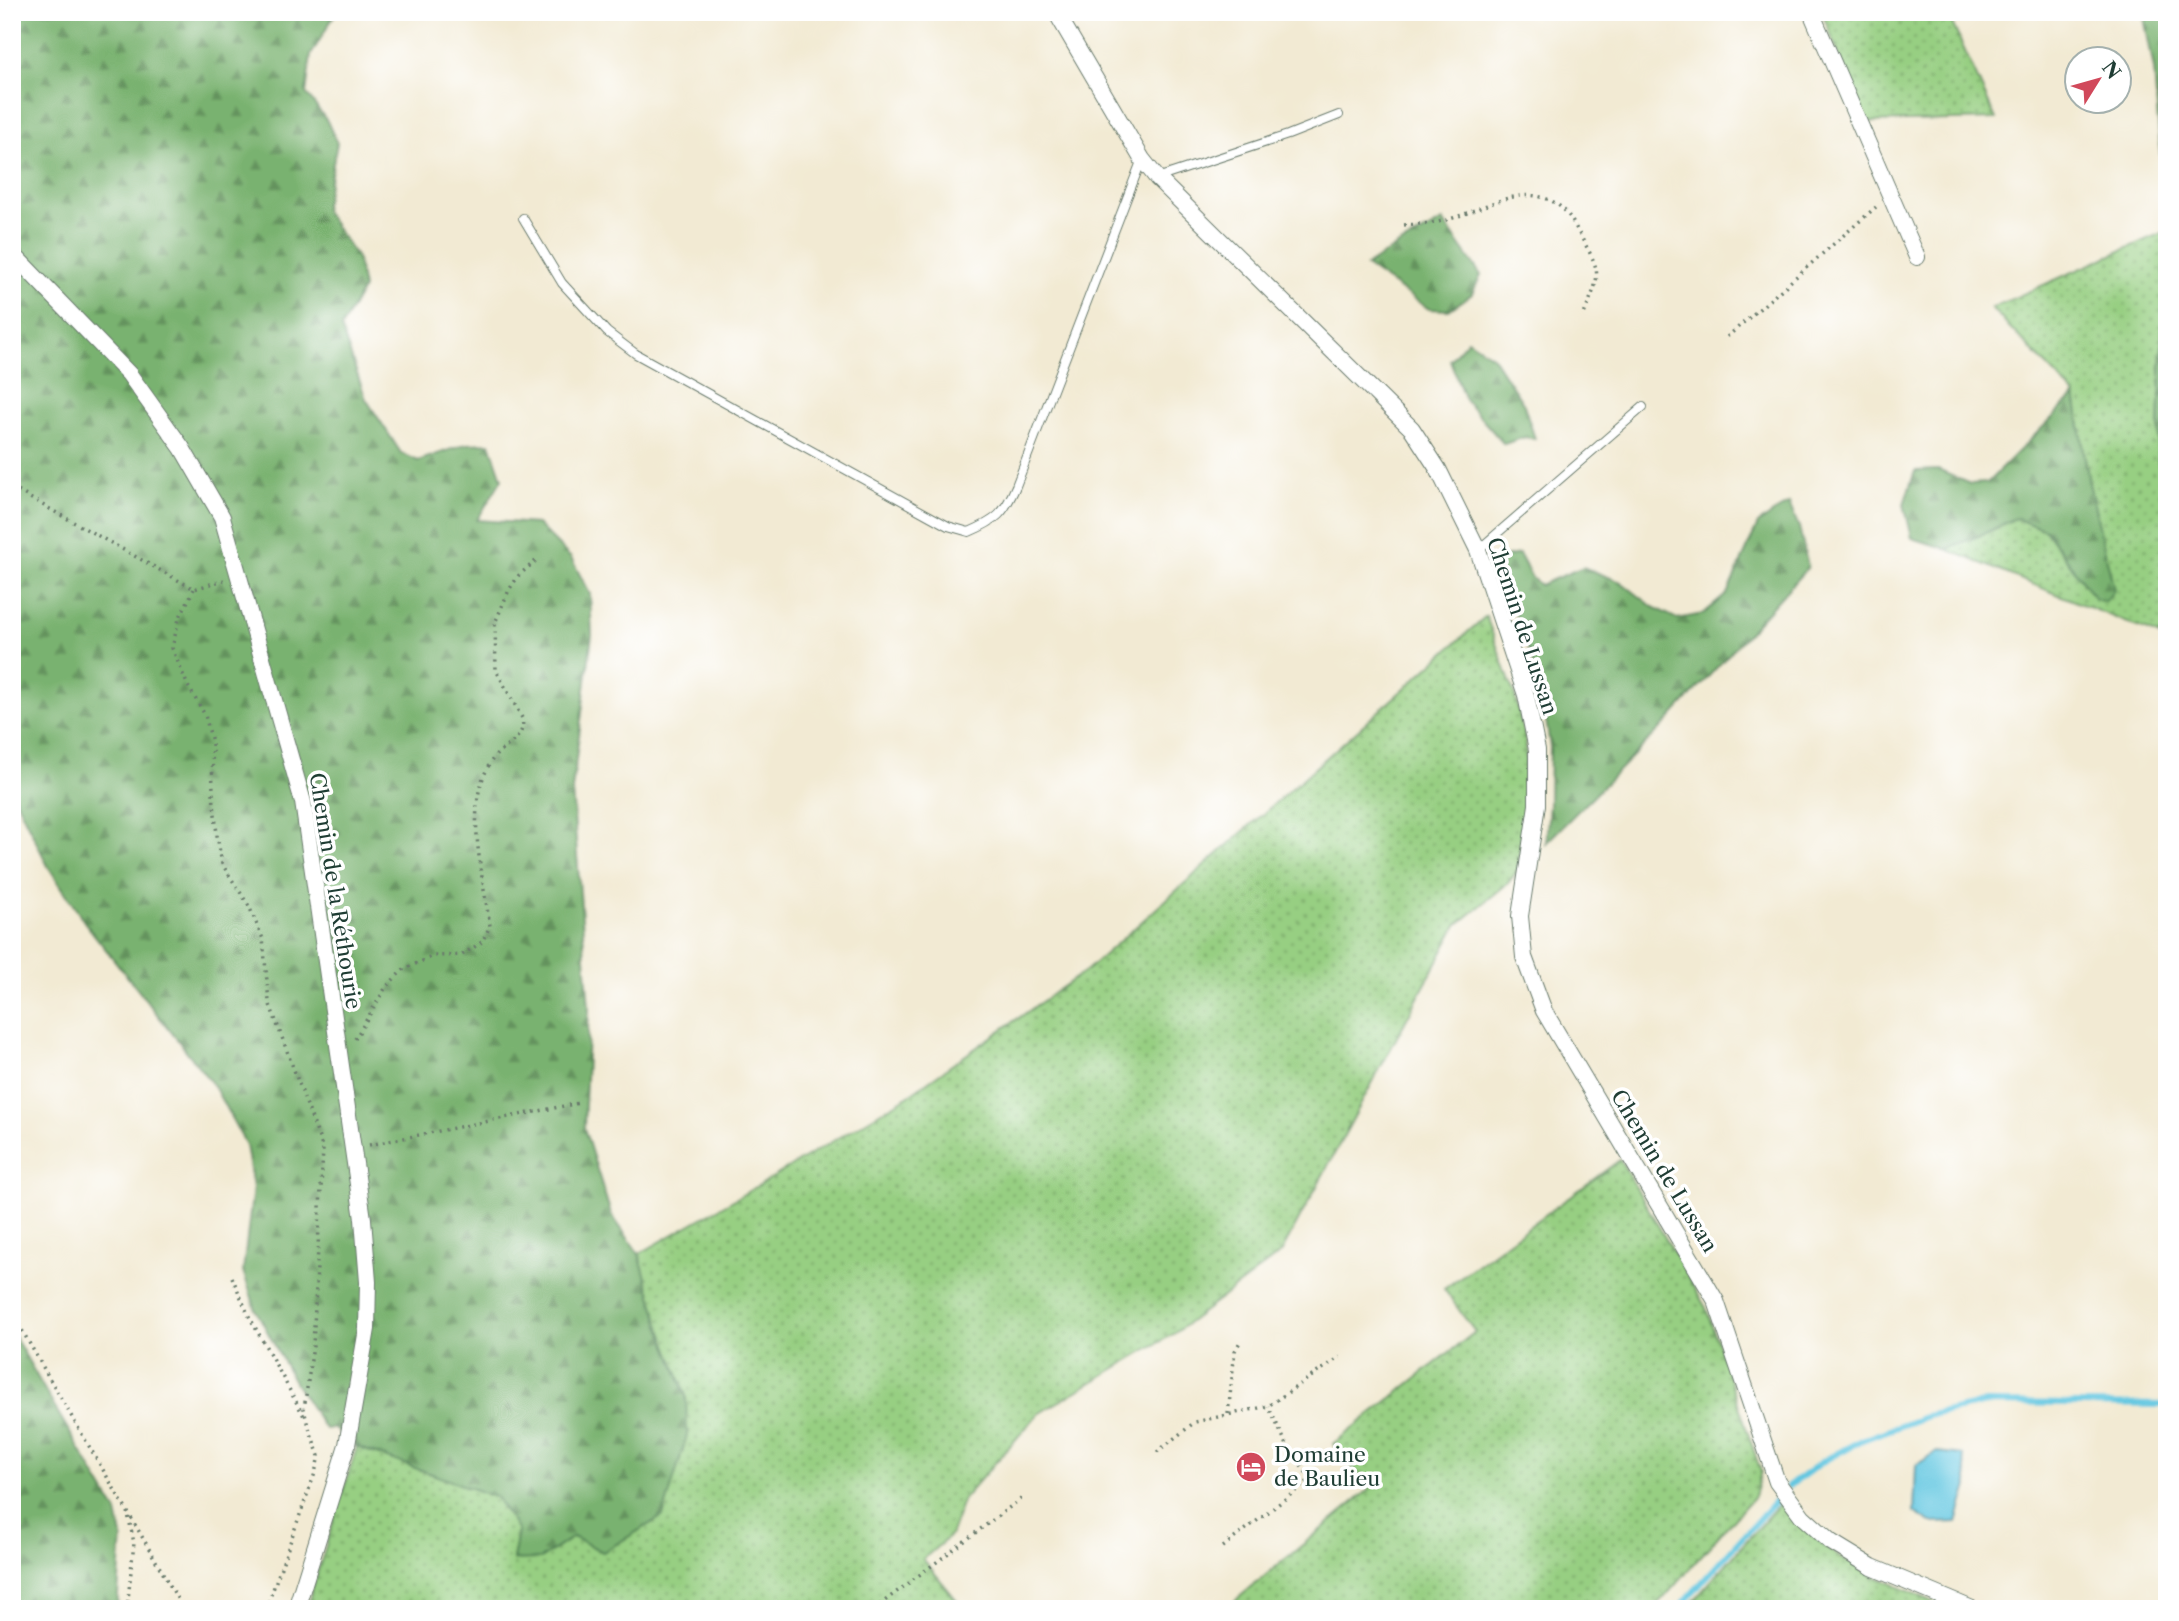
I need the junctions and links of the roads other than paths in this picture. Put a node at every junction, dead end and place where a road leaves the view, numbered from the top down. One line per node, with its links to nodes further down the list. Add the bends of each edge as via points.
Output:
1 (1056, 12): 4 (street, Chemin de Lussan)
2 (1811, 12): 8 (street)
3 (1339, 115): 5 (lane)
4 (1142, 159): 5 (street, Chemin de Lussan); 6 (lane, via 1005,510 969,533 948,526 636,354 607,332 562,283)
5 (1157, 178): 10 (street, Chemin de Lussan, via 1412,429 1438,469)
6 (523, 218)
7 (12, 253): 11 (street, Chemin de la Réthourie, via 129,374 182,448 222,517 303,802 368,1282 367,1329 347,1446)
8 (1917, 257)
9 (1643, 407): 10 (lane)
10 (1478, 550): 12 (street, Chemin de Lussan, via 1526,695 1537,750 1537,805 1520,916 1524,957 1544,1011 1716,1301 1777,1482 1803,1517 1831,1542 1872,1567)
11 (296, 1609)
12 (1972, 1609)

